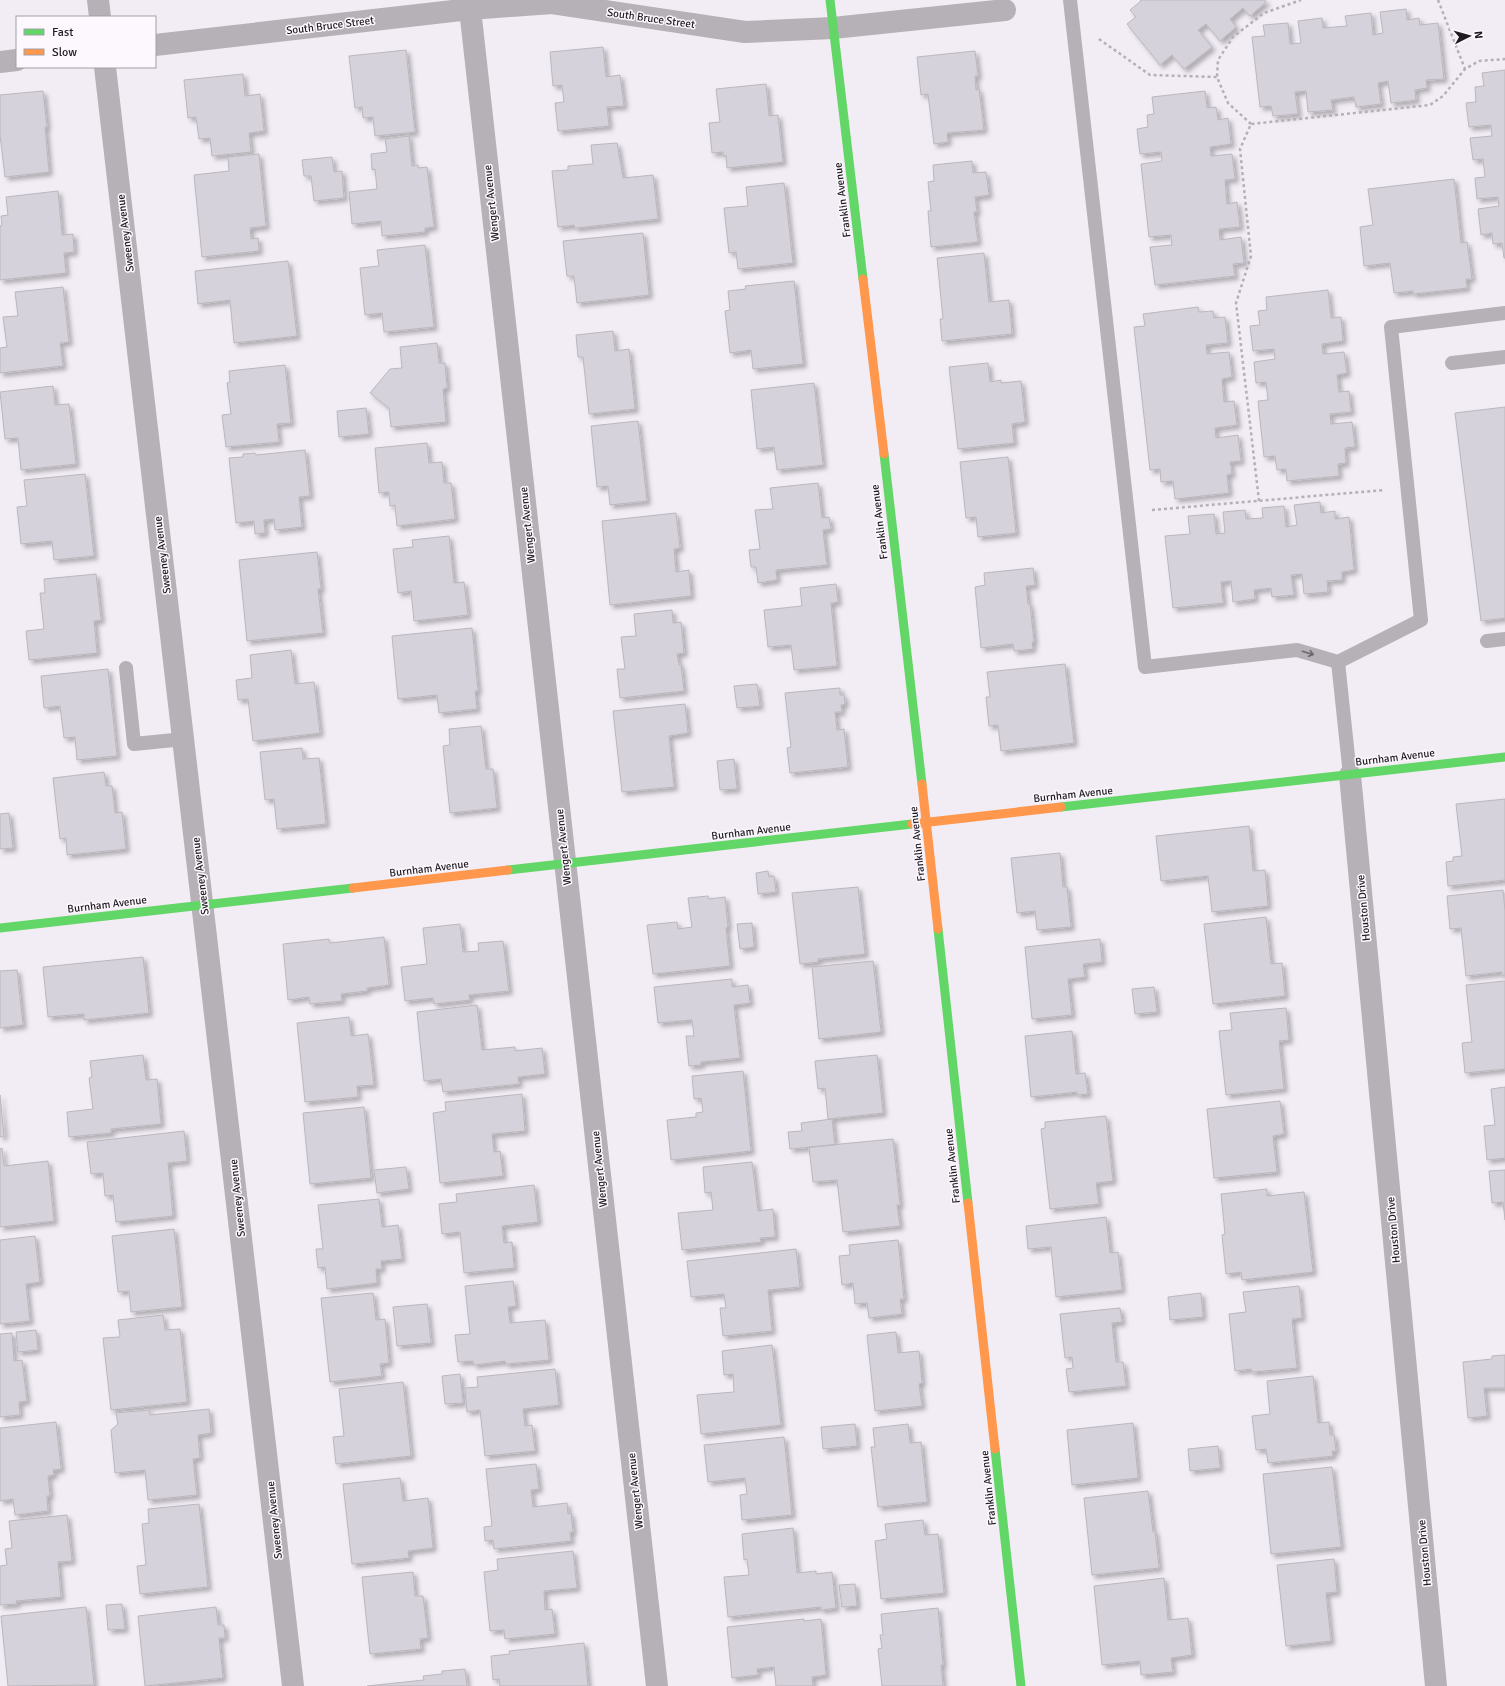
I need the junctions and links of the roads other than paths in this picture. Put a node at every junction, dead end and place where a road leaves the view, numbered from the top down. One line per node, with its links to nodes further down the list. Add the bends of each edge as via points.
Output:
1 (98, 0): 6 (street)
2 (830, 0): 7 (street, Franklin Avenue)
3 (1070, 0): 17 (lane, one-way to 17, via 1145,668 1297,650)
4 (470, 9): 7 (street, South Bruce Street, via 552,3 745,32); 8 (street, South Bruce Street); 23 (street, Wengert Avenue)
5 (1005, 10): 7 (street, South Bruce Street)
6 (100, 16)
7 (833, 28): 22 (street, Franklin Avenue)
8 (156, 45)
9 (16, 60): 10 (street)
10 (0, 62)
11 (105, 68): 19 (street, Sweeney Avenue)
12 (1505, 313): 17 (lane, via 1391,327 1421,620)
13 (1505, 357): 14 (lane)
14 (1452, 363)
15 (1505, 639): 16 (lane)
16 (1488, 641)
17 (1338, 662): 21 (lane)
18 (126, 668): 19 (lane, via 134,744)
19 (184, 739): 24 (street, Sweeney Avenue)
20 (1505, 757): 21 (street, Burnham Avenue)
21 (1350, 775): 22 (street, Burnham Avenue); 29 (street, Houston Drive)
22 (927, 823): 23 (street, Burnham Avenue); 28 (street, Franklin Avenue)
23 (565, 865): 24 (street, Burnham Avenue); 27 (street, Wengert Avenue)
24 (203, 906): 25 (street, Burnham Avenue); 26 (street, Sweeney Avenue)
25 (0, 928)
26 (293, 1686)
27 (657, 1686)
28 (1021, 1686)
29 (1436, 1686)

